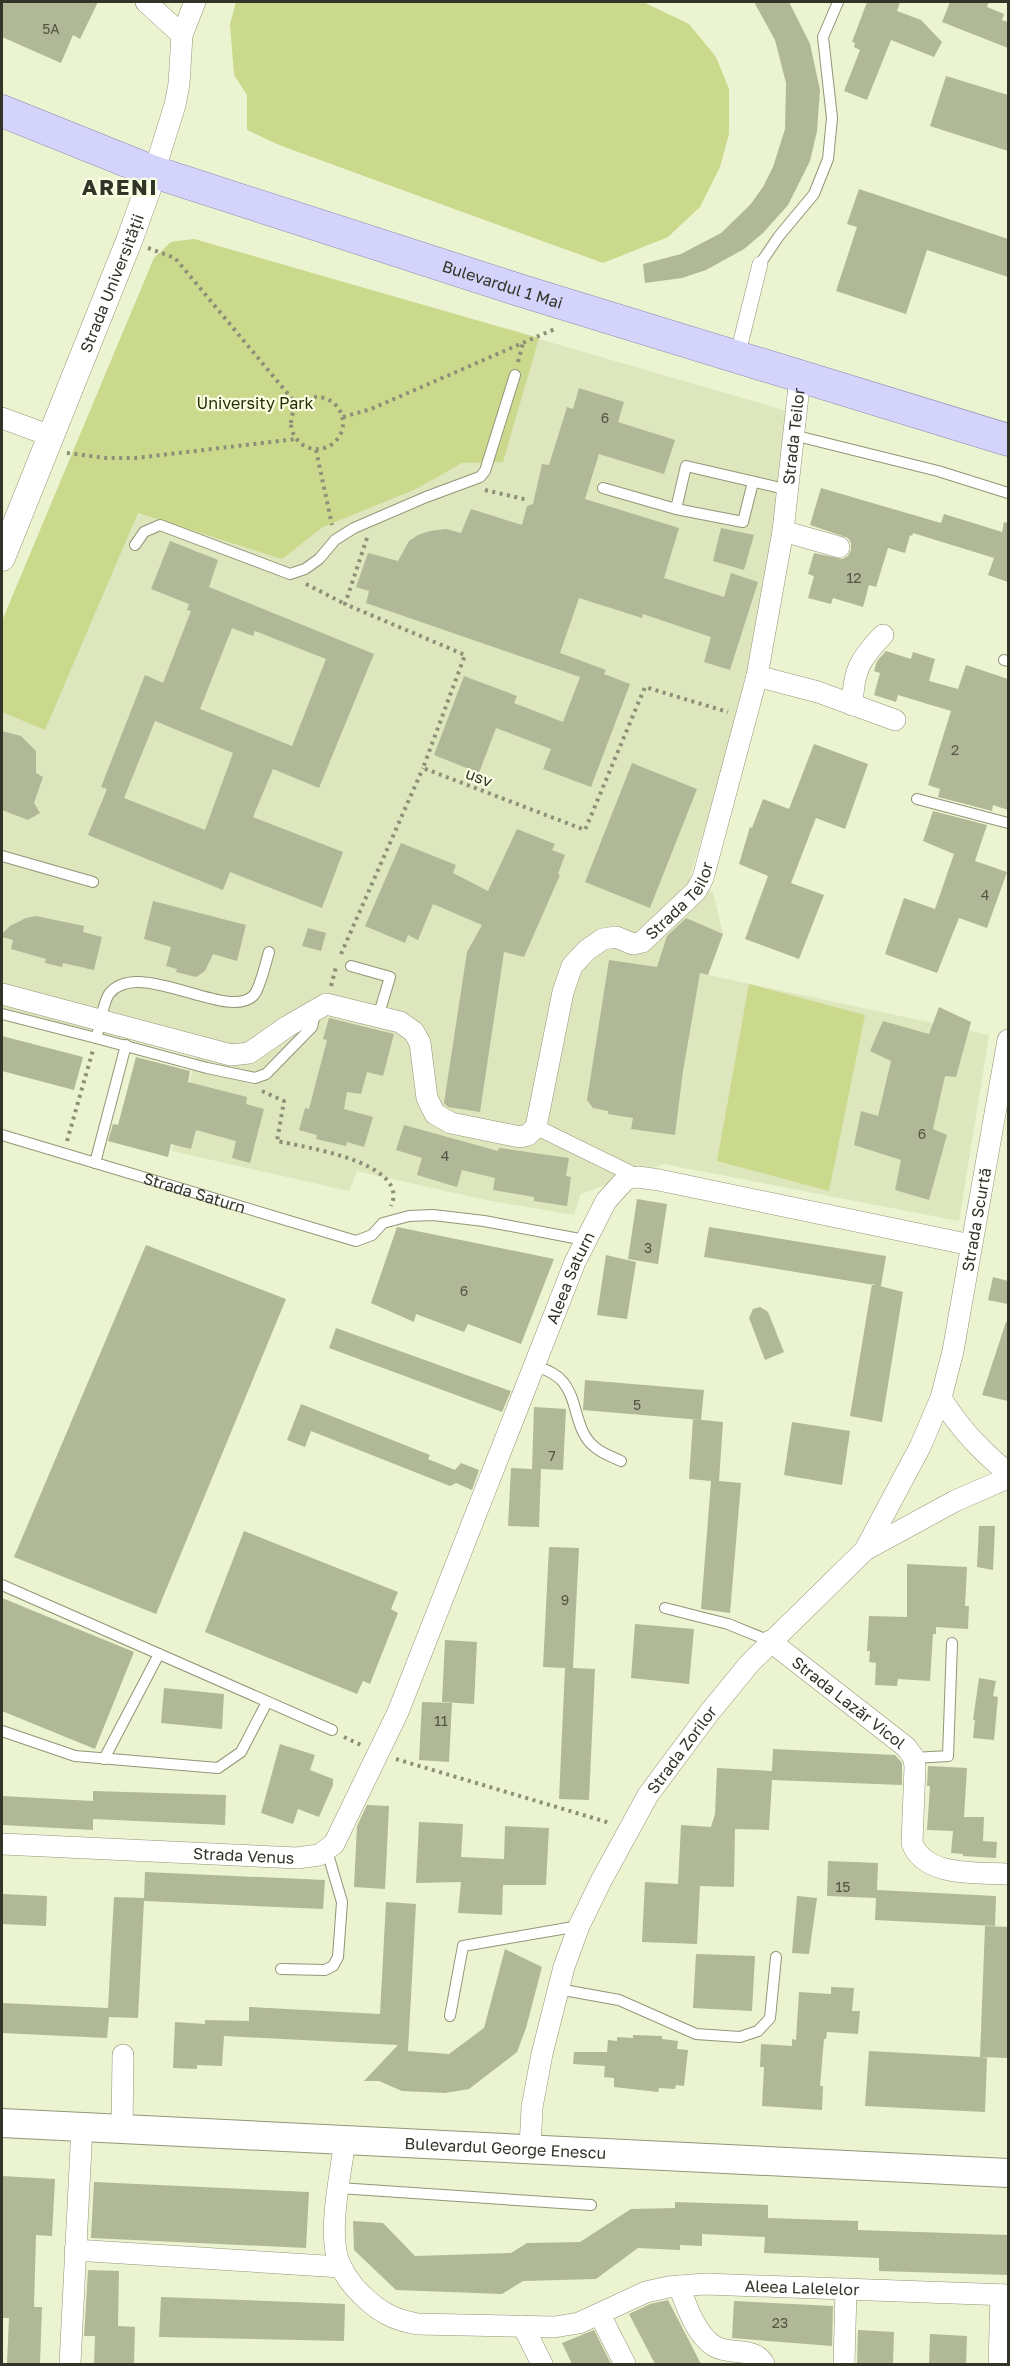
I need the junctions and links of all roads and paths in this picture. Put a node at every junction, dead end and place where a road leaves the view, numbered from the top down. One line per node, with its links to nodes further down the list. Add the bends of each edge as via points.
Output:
1 (146, 2): 4 (street)
2 (195, 2): 4 (street, Strada Universității)
3 (838, 2): 8 (lane, via 823,37 832,118 828,159 814,194)
4 (183, 35): 6 (street, Strada Universității, via 175,105)
5 (2, 111): 6 (main road, Bulevardul 1 Mai)
6 (154, 172): 7 (street, Strada Universității); 9 (main road, Bulevardul 1 Mai)
7 (129, 241): 13 (path, via 175,258); 19 (street, Strada Universității)
8 (760, 264): 10 (street)
9 (594, 313): 10 (main road, Bulevardul 1 Mai); 14 (path, via 371,409)
10 (737, 357): 12 (main road, Bulevardul 1 Mai)
11 (515, 375): 30 (lane, via 480,477 380,516)
12 (800, 377): 16 (street, Strada Teilor); 18 (main road, Bulevardul 1 Mai)
13 (298, 406): 14 (path, via 311,398 327,399); 17 (path, via 291,422)
14 (343, 417): 20 (path, via 338,440)
15 (2, 418): 19 (street)
16 (794, 435): 24 (street, Strada Teilor); 25 (lane)
17 (296, 439): 19 (path, via 136,458 106,458); 20 (path)
18 (1008, 440)
19 (49, 443): 33 (street, Strada Universității)
20 (316, 450): 30 (path)
21 (753, 482): 24 (lane); 27 (lane, via 743,522); 27 (lane, via 686,466)
22 (603, 488): 27 (lane)
23 (477, 489): 26 (path)
24 (789, 490): 28 (street, Strada Teilor)
25 (1008, 493)
26 (528, 500)
27 (676, 509)
28 (783, 531): 32 (street); 37 (street, Strada Teilor)
29 (369, 534): 35 (path)
30 (335, 540): 34 (lane, via 319,559)
31 (135, 544): 34 (lane, via 144,532 160,525)
32 (839, 547)
33 (2, 558)
34 (290, 574): 35 (path)
35 (345, 604): 41 (path, via 465,655)
36 (883, 634): 38 (street, via 865,654 854,677)
37 (757, 676): 38 (street); 39 (street, Strada Teilor)
38 (852, 705): 40 (street)
39 (746, 718): 41 (path, usv, via 645,687 585,830); 56 (street, Strada Teilor, via 703,878 696,891 642,942 603,939 573,966 563,992)
40 (895, 720)
41 (423, 768): 49 (path)
42 (917, 799): 43 (lane)
43 (1008, 823)
44 (2, 856): 45 (lane)
45 (93, 882)
46 (269, 952): 52 (lane, via 255,995 247,1000 230,1002 135,980 108,995)
47 (351, 966): 51 (lane, via 390,977)
48 (2, 994): 52 (street)
49 (321, 1006): 51 (street); 52 (street, via 249,1053 231,1055); 54 (lane, via 312,1027 266,1074 255,1078)
50 (2, 1014): 52 (lane)
51 (378, 1017): 56 (street, via 400,1022 414,1032 420,1043 427,1098 435,1114 451,1124 520,1137)
52 (99, 1028): 54 (lane); 58 (path)
53 (1008, 1040): 63 (street, Strada Scurtă)
54 (126, 1045): 59 (lane)
55 (255, 1088): 61 (path, via 284,1101 278,1141 359,1161 378,1171 390,1185 393,1202)
56 (532, 1131): 60 (street)
57 (2, 1135): 58 (lane, Strada Saturn)
58 (63, 1153): 59 (lane, Strada Saturn)
59 (95, 1163): 61 (lane, Strada Saturn, via 356,1241 372,1235)
60 (638, 1177): 62 (street, Aleea Saturn, via 626,1179 615,1189); 63 (street)
61 (383, 1223): 62 (lane, Strada Saturn, via 433,1215)
62 (585, 1240): 64 (street, Aleea Saturn)
63 (970, 1245): 65 (street, Strada Scurtă, via 953,1351)
64 (535, 1365): 66 (lane, via 562,1381 587,1440); 78 (street, Aleea Saturn)
65 (940, 1398): 67 (street, via 971,1440); 69 (street, Strada Scurtă, via 906,1475)
66 (621, 1461)
67 (1008, 1473)
68 (1008, 1478): 69 (street, Strada Zorilor, via 955,1501)
69 (865, 1550): 72 (street, Strada Zorilor)
70 (2, 1585): 74 (lane)
71 (665, 1608): 72 (lane, via 728,1624)
72 (770, 1641): 79 (street, Strada Lazăr Vicol, via 906,1747); 81 (street, Strada Zorilor, via 708,1713)
73 (952, 1643): 79 (lane, via 948,1756)
74 (159, 1654): 75 (lane); 80 (lane)
75 (267, 1702): 76 (lane); 80 (lane, via 240,1752 218,1768)
76 (332, 1730): 78 (path)
77 (2, 1731): 80 (lane, via 75,1756)
78 (378, 1754): 81 (path); 83 (street, via 340,1835)
79 (914, 1758): 84 (street, Strada Lazăr Vicol, via 915,1853 945,1870)
80 (104, 1759)
81 (628, 1828): 85 (street, Strada Zorilor)
82 (2, 1844): 83 (street, Strada Venus, via 297,1858)
83 (327, 1851): 87 (lane, via 342,1902 338,1957 325,1970)
84 (1008, 1874)
85 (579, 1926): 88 (street, Strada Zorilor); 89 (lane, via 463,1947)
86 (776, 1957): 88 (lane, via 770,2018 759,2031 740,2037 696,2034 619,2000)
87 (281, 1969)
88 (558, 1989): 95 (street, Strada Zorilor, via 534,2096)
89 (450, 2016)
90 (123, 2055): 93 (street)
91 (2, 2123): 92 (main road, Bulevardul George Enescu)
92 (82, 2127): 93 (main road, Bulevardul George Enescu); 99 (street)
93 (122, 2129): 94 (main road, Bulevardul George Enescu)
94 (345, 2140): 95 (main road, Bulevardul George Enescu); 97 (street, Aleea Lalelelor)
95 (530, 2149): 96 (main road, Bulevardul George Enescu)
96 (1008, 2173)
97 (339, 2188): 98 (lane); 100 (street, Aleea Lalelelor, via 334,2230)
98 (591, 2205)
99 (75, 2250): 100 (street); 106 (street)
100 (341, 2266): 105 (street, Aleea Lalelelor, via 357,2290 388,2317 418,2324)
101 (679, 2286): 102 (street, Aleea Lalelelor); 104 (street, Aleea Lalelelor, via 646,2292); 109 (street, via 688,2310 713,2346 729,2352 750,2352)
102 (846, 2290): 103 (street, Aleea Lalelelor); 110 (street)
103 (1005, 2295): 111 (street)
104 (600, 2315): 105 (street, Aleea Lalelelor, via 555,2327); 108 (street)
105 (523, 2326): 107 (street)
106 (70, 2364)
107 (542, 2364)
108 (625, 2364)
109 (764, 2364)
110 (844, 2364)
111 (999, 2364)

